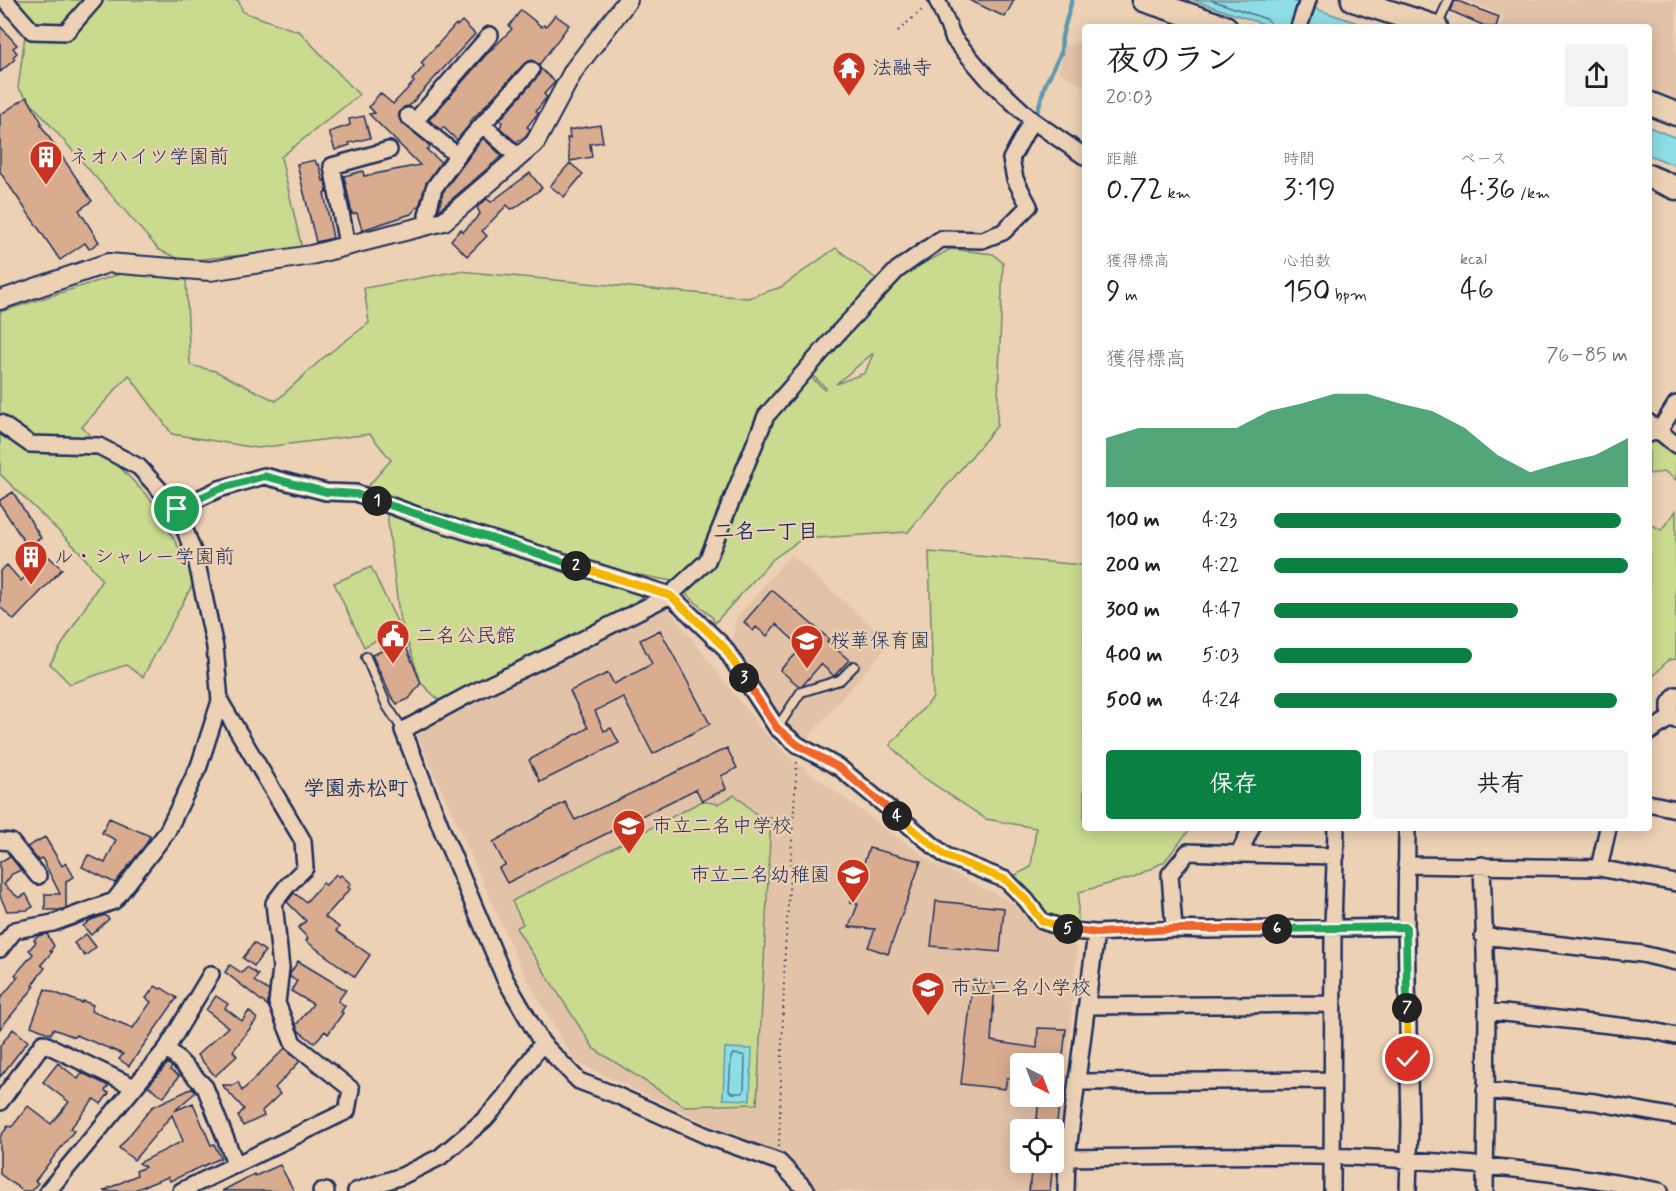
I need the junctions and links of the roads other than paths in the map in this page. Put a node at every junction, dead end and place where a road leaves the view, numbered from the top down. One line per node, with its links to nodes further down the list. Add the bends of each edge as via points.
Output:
1 (4, 0): 2 (street, via 32,31 66,32)
2 (94, 0)
3 (628, 0): 22 (street, via 574,70 535,143)
4 (1144, 0): 9 (main road)
5 (1308, 0): 10 (street)
6 (1353, 0): 11 (main road)
7 (1449, 0): 12 (lane)
8 (931, 4): 17 (street, via 954,39 990,81)
9 (1216, 24)
10 (1300, 24)
11 (1427, 24)
12 (1437, 24)
13 (490, 35): 21 (street, via 411,119)
14 (531, 70): 18 (street)
15 (1652, 105): 16 (main road)
16 (1676, 114)
17 (1032, 120): 20 (street); 33 (street, via 1011,159 1015,179 1029,207 1003,232 982,240 941,239 897,270 846,325 766,416 707,561)
18 (483, 125): 21 (street); 22 (street)
19 (389, 150): 26 (street, via 332,166)
20 (1082, 155)
21 (458, 156): 25 (street, via 434,188)
22 (518, 157): 25 (street, via 444,221)
23 (1652, 178): 24 (main road)
24 (1676, 188)
25 (428, 225): 26 (street)
26 (347, 244): 27 (street, via 311,255 210,271 108,263)
27 (0, 300)
28 (1676, 404): 30 (street)
29 (0, 423): 32 (street, via 30,444 99,446 139,467)
30 (1652, 429): 31 (street)
31 (1676, 445)
32 (177, 509): 33 (street, via 219,489 264,476 326,492 356,494); 37 (street, via 196,559 215,647)
33 (670, 595): 39 (street, via 724,647); 40 (street)
34 (366, 657): 40 (lane, via 387,706)
35 (854, 666): 39 (lane, via 840,680 801,692)
36 (1676, 695): 38 (street, via 1670,704)
37 (220, 701): 61 (street, via 199,766 167,832 114,901 53,923 15,930); 79 (street, via 303,841 305,868 274,903 281,968 277,1003 293,1043 351,1089 347,1111)
38 (1673, 719): 41 (street)
39 (777, 728): 59 (street, via 798,745 840,768 946,856 1006,880 1042,921 1072,931)
40 (403, 730): 68 (street, via 506,979)
41 (1652, 731)
42 (1652, 804): 43 (street)
43 (1676, 809)
44 (1250, 831): 49 (street)
45 (1336, 831): 50 (street)
46 (1407, 831): 51 (street)
47 (1607, 831): 53 (street)
48 (0, 841): 54 (street, via 11,842)
49 (1239, 854): 50 (street); 58 (street, via 1188,852 1170,874)
50 (1336, 856): 56 (street)
51 (1406, 865): 52 (street); 57 (street)
52 (1482, 865): 53 (street); 60 (street)
53 (1599, 868): 55 (street)
54 (38, 876)
55 (1676, 883)
56 (1333, 927): 57 (street); 58 (street); 64 (street)
57 (1406, 927): 78 (street)
58 (1174, 929): 59 (street)
59 (1096, 933): 65 (street)
60 (1483, 936): 62 (street, via 1642,954); 66 (street)
61 (0, 949)
62 (1676, 962)
63 (211, 974): 69 (street)
64 (1332, 1004): 65 (street); 70 (street)
65 (1087, 1006): 71 (street)
66 (1487, 1011): 67 (street); 73 (street)
67 (1676, 1035)
68 (542, 1043): 85 (street, via 485,1119 440,1157 402,1176); 86 (street, via 579,1081 778,1162)
69 (167, 1048): 72 (street); 79 (street, via 205,1087)
70 (1332, 1080): 71 (street); 76 (street)
71 (1078, 1082): 77 (street)
72 (134, 1087): 74 (street, via 44,1043); 81 (street)
73 (1485, 1090): 75 (street, via 1595,1102); 80 (street)
74 (0, 1102)
75 (1676, 1117)
76 (1332, 1157): 77 (street); 78 (street); 88 (street)
77 (1067, 1158): 87 (street)
78 (1408, 1160): 80 (street); 89 (street)
79 (236, 1165): 82 (street)
80 (1485, 1167): 90 (street); 91 (street)
81 (48, 1191)
82 (181, 1191)
83 (321, 1191): 84 (street)
84 (326, 1191)
85 (356, 1191)
86 (807, 1191)
87 (1066, 1191)
88 (1332, 1191)
89 (1408, 1191)
90 (1485, 1191)
91 (1660, 1191)

